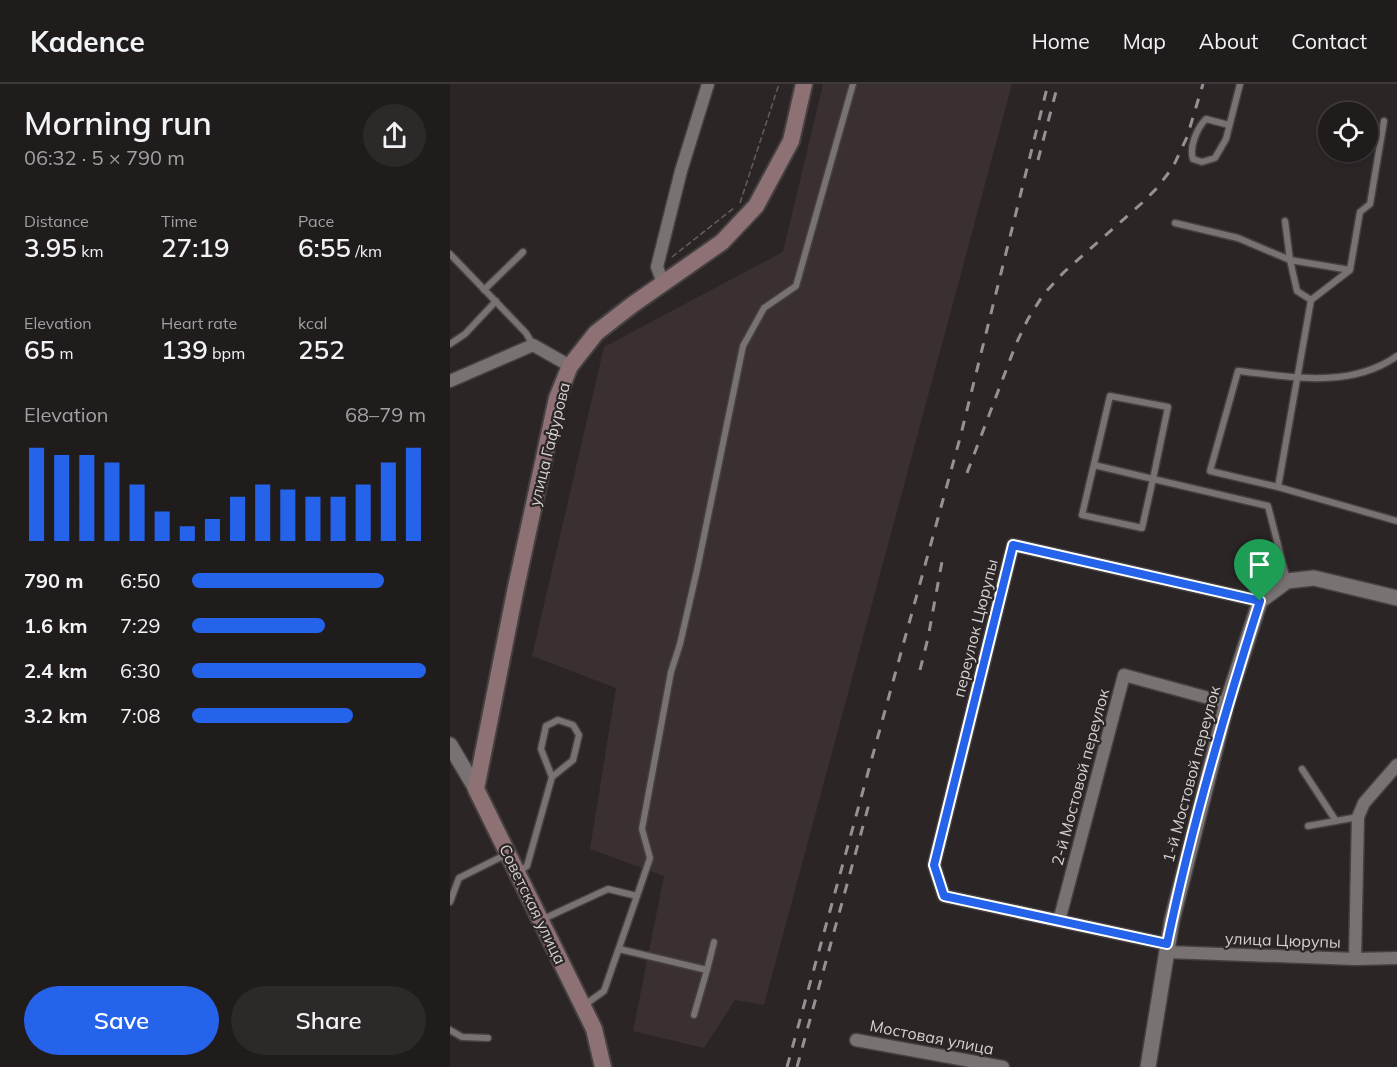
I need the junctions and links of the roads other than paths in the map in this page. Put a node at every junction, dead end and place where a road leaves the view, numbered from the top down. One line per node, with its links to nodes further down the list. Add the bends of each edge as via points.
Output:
1 (708, 84): 13 (street, via 681,171)
2 (804, 84): 13 (main road, улица Гафурова, via 791,141 756,206 722,242)
3 (853, 84): 41 (lane, via 796,286 764,308 743,346 697,570 671,672 642,829 650,858)
4 (1240, 84): 6 (lane)
5 (1384, 121): 12 (lane, via 1370,204 1360,212)
6 (1229, 125): 6 (lane, via 1215,158 1202,162 1193,159 1191,152 1206,119)
7 (1285, 221): 11 (lane)
8 (1175, 223): 11 (lane, via 1238,238)
9 (524, 252): 14 (lane)
10 (450, 254): 14 (lane)
11 (1290, 260): 12 (lane); 15 (lane, via 1297,291)
12 (1350, 270): 15 (lane)
13 (661, 276): 20 (main road, улица Гафурова, via 596,333)
14 (484, 290): 16 (lane)
15 (1311, 300): 21 (lane)
16 (496, 302): 17 (lane); 18 (lane)
17 (450, 344)
18 (533, 345): 20 (street); 22 (street)
19 (1397, 356): 21 (lane, via 1370,371 1337,378)
20 (570, 366): 35 (main road, улица Гафурова, via 557,398)
21 (1299, 378): 25 (lane); 25 (lane, via 1238,371 1210,471)
22 (450, 381)
23 (1094, 465): 24 (lane); 24 (lane, via 1082,515 1142,528); 24 (lane, via 1110,396 1168,407)
24 (1153, 479): 27 (lane, via 1268,506)
25 (1278, 487): 26 (lane)
26 (1397, 521)
27 (1287, 581): 28 (street, via 1314,578); 29 (street)
28 (1397, 598)
29 (1260, 601): 30 (street, 1-й Мостовой переулок); 42 (street, переулок Цюрупы, via 1013,545 934,865)
30 (1227, 704): 45 (street, 2-й Мостовой переулок, via 1124,675); 47 (street, 1-й Мостовой переулок)
31 (450, 746): 35 (street, Советская улица)
32 (1397, 765): 36 (street, via 1364,803)
33 (1302, 769): 37 (lane)
34 (552, 777): 34 (lane, via 573,760 579,735 573,725 558,720 546,726 541,749); 40 (lane, via 527,866)
35 (476, 789): 39 (main road, Советская улица)
36 (1358, 817): 37 (lane); 50 (street)
37 (1336, 821): 38 (lane)
38 (1308, 826)
39 (508, 854): 40 (main road, Советская улица); 43 (lane, via 459,878)
40 (518, 873): 44 (main road, Советская улица)
41 (637, 896): 44 (lane, via 608,889); 48 (lane)
42 (944, 896): 45 (street, улица Цюрупы)
43 (450, 902)
44 (541, 920): 52 (main road, Советская улица)
45 (1059, 921): 47 (street, улица Цюрупы)
46 (714, 942): 51 (lane)
47 (1167, 948): 50 (street, улица Цюрупы); 59 (street, 1-й Мостовой переулок)
48 (619, 949): 51 (lane); 52 (lane, via 604,991)
49 (1397, 958): 50 (street, улица Цюрупы)
50 (1355, 959)
51 (707, 970): 53 (lane)
52 (583, 1006): 57 (main road, Советская улица, via 594,1029)
53 (694, 1016)
54 (450, 1030): 55 (lane, via 462,1037)
55 (488, 1038)
56 (856, 1040): 58 (street, Мостовая улица)
57 (603, 1067)
58 (1003, 1067)
59 (1148, 1067)

